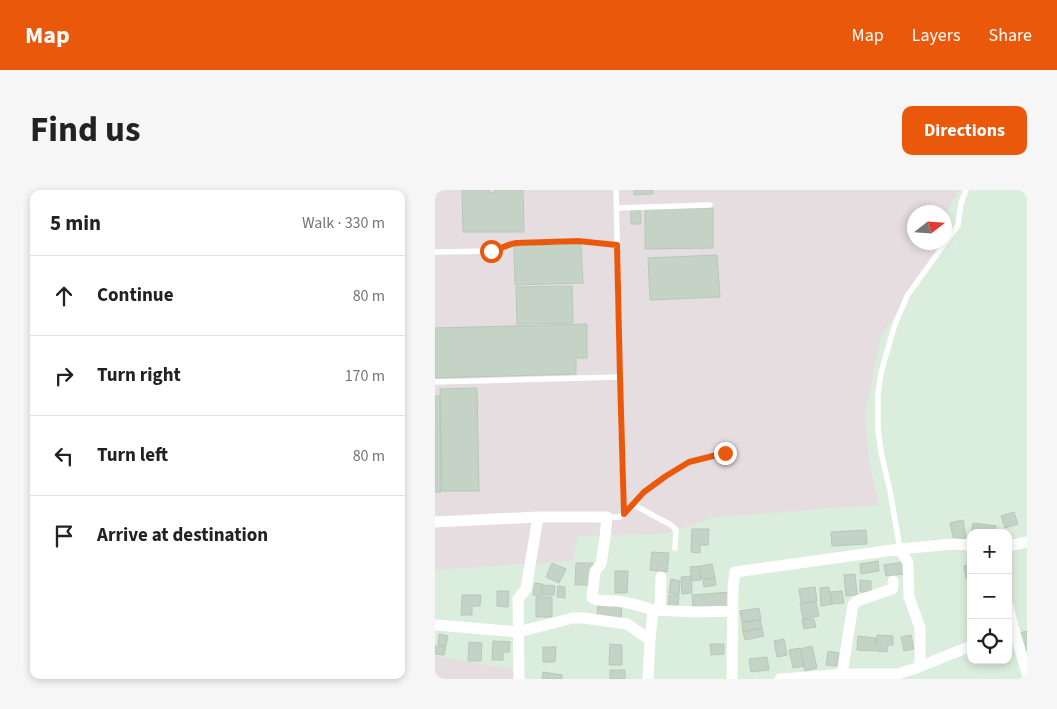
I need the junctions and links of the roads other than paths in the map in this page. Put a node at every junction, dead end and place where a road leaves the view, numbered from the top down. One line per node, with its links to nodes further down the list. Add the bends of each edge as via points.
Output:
1 (616, 190): 4 (lane)
2 (966, 190): 19 (lane, via 958,225 907,296 881,373 878,429)
3 (710, 205): 4 (lane)
4 (617, 208): 5 (lane)
5 (617, 245): 6 (lane, via 578,241 516,243 491,251); 7 (lane)
6 (435, 252)
7 (620, 377): 8 (lane); 11 (lane)
8 (435, 382)
9 (725, 453): 10 (lane, via 689,462 644,492)
10 (634, 505): 11 (lane); 18 (lane, via 676,530)
11 (624, 514): 13 (lane)
12 (538, 517): 13 (street); 14 (street); 25 (street, via 526,589 518,600)
13 (607, 517): 22 (street, via 601,564 595,571 592,598)
14 (435, 522)
15 (1027, 542): 17 (street)
16 (967, 545): 19 (street)
17 (1012, 545)
18 (675, 548)
19 (900, 549): 23 (street, via 738,571 734,573); 29 (street, via 908,563 909,597 920,628)
20 (661, 577): 22 (street)
21 (893, 581): 31 (street, via 892,589 853,605)
22 (656, 610): 23 (street); 27 (street)
23 (733, 611): 35 (street)
24 (437, 624): 25 (street)
25 (518, 632): 27 (street, via 583,618 627,624); 33 (street)
26 (1012, 634): 30 (street)
27 (649, 640): 34 (street)
28 (967, 648): 29 (street)
29 (921, 666): 31 (street, via 897,674)
30 (1027, 673)
31 (842, 674): 32 (street)
32 (820, 677): 36 (street)
33 (519, 679)
34 (648, 679)
35 (732, 679)
36 (780, 679)

